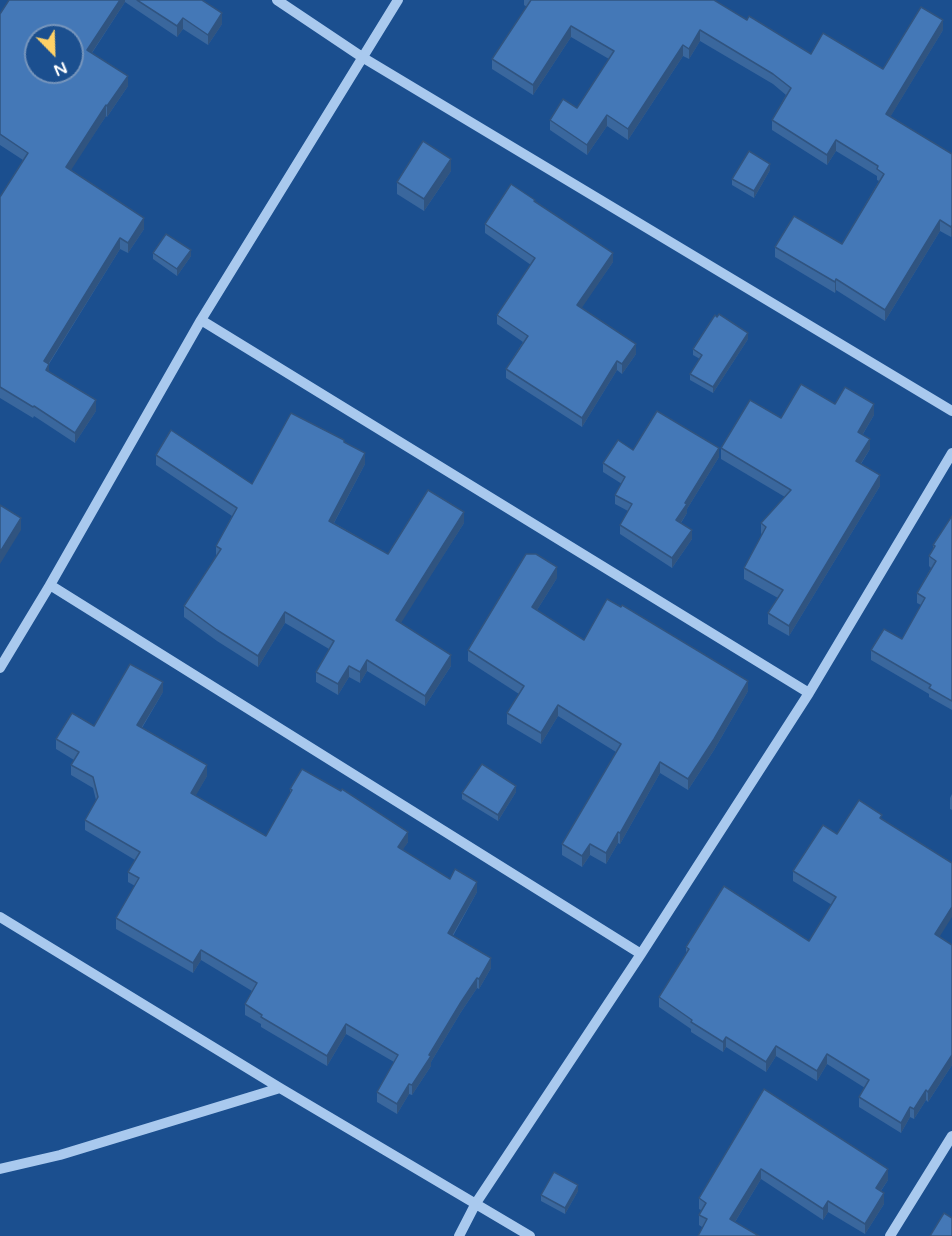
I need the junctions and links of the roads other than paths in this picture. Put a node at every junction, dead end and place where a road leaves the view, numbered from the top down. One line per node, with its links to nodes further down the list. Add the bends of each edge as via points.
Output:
1 (277, 0): 3 (street)
2 (398, 0): 3 (street)
3 (362, 57): 4 (street); 5 (street)
4 (201, 320): 7 (street); 9 (street)
5 (952, 411)
6 (952, 453): 9 (street)
7 (50, 585): 8 (street); 11 (street)
8 (0, 668)
9 (809, 693): 11 (street)
10 (0, 917): 12 (street)
11 (640, 954): 15 (street)
12 (280, 1088): 14 (street, via 60,1155); 15 (street)
13 (952, 1136): 18 (street)
14 (0, 1169)
15 (476, 1203): 16 (street); 17 (street)
16 (459, 1236)
17 (530, 1236)
18 (890, 1236)

